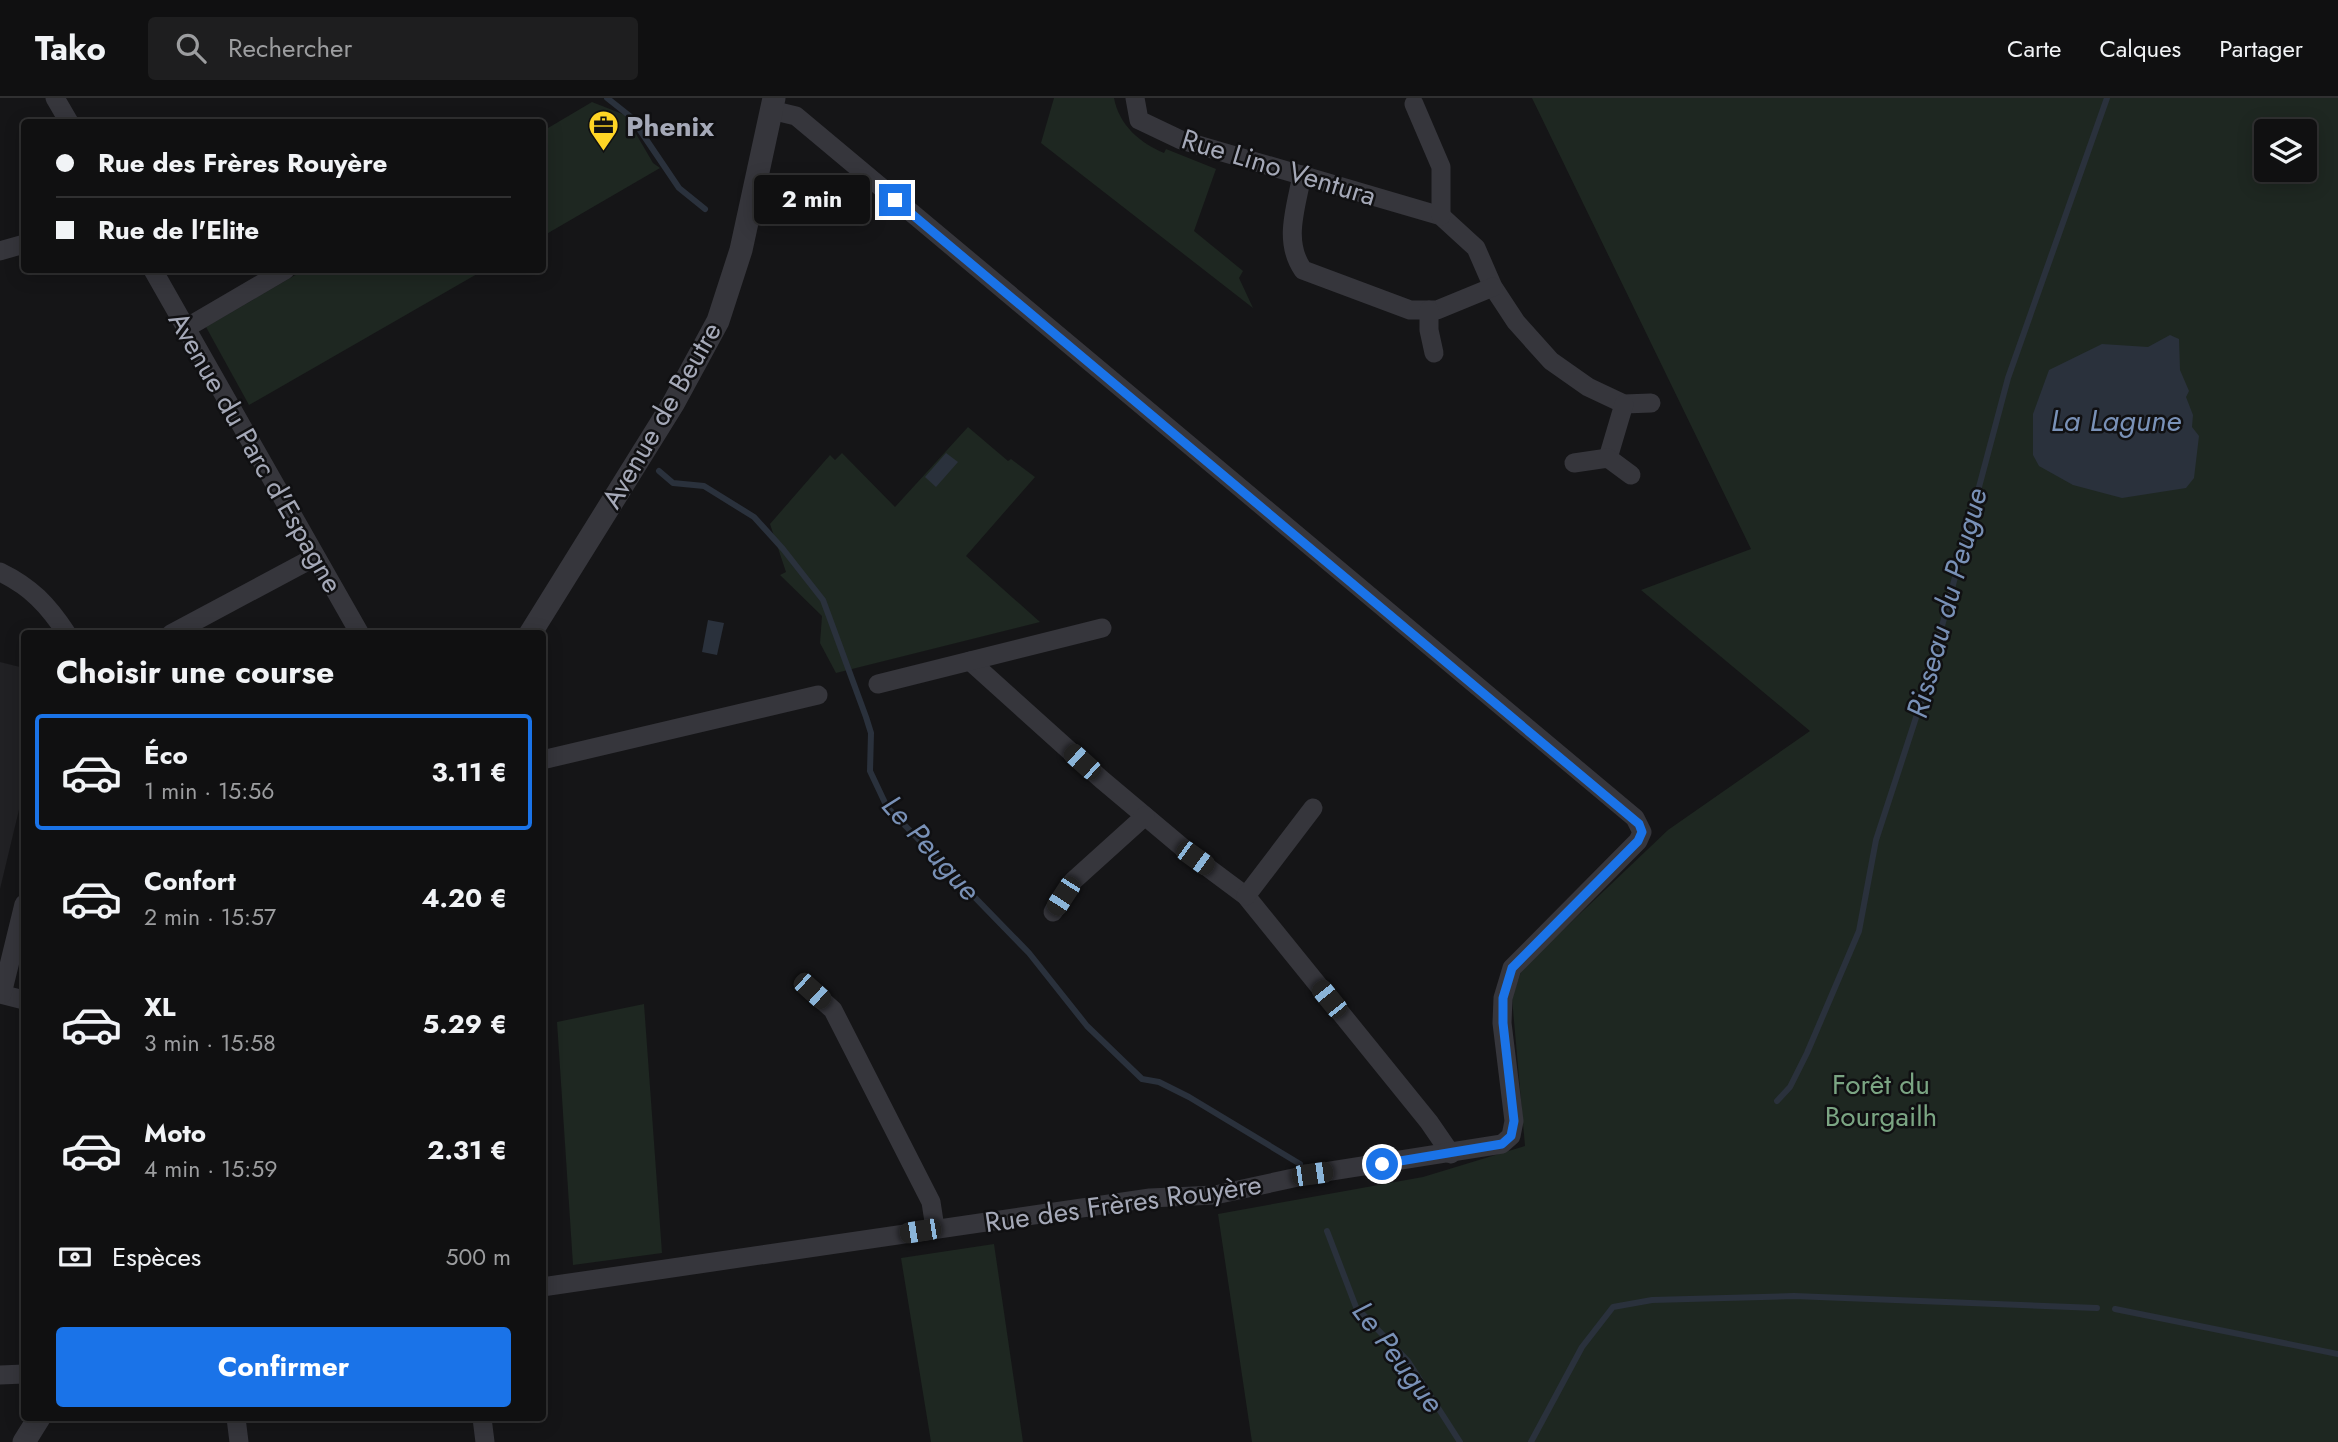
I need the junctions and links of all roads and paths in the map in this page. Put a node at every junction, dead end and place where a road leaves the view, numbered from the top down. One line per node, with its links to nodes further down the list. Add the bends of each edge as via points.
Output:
1 (55, 98): 5 (street)
2 (1135, 98): 6 (street, Rue Lino Ventura, via 1139,120 1181,139)
3 (773, 104): 27 (street, Avenue de Beutre, via 741,250 718,321 673,404); 41 (street, Rue des Frères Rouyère, via 796,116 1636,818 1642,832 1638,841 1512,968 1503,998 1514,1121 1511,1136 1502,1144)
4 (1414, 104): 7 (street, via 1441,167)
5 (67, 119)
6 (1302, 175): 7 (street, Rue Lino Ventura); 13 (street, via 1291,231 1293,256 1303,270 1410,310)
7 (1441, 216): 12 (street, Rue Lino Ventura, via 1476,248)
8 (21, 245): 9 (street)
9 (0, 251)
10 (155, 273): 14 (street, Avenue du Parc d'Espagne)
11 (280, 273): 14 (street)
12 (1493, 287): 13 (street); 17 (street, Rue Lino Ventura, via 1551,361)
13 (1429, 310): 15 (street)
14 (186, 328): 21 (street, Avenue du Parc d'Espagne)
15 (1434, 353)
16 (1651, 403): 17 (street, Rue Lino Ventura)
17 (1623, 404): 18 (street)
18 (1608, 458): 19 (street); 20 (street)
19 (1574, 463)
20 (1631, 475)
21 (315, 556): 25 (street); 26 (street, Avenue du Parc d'Espagne)
22 (0, 572): 24 (street, via 29,587)
23 (1102, 628): 28 (street)
24 (64, 630)
25 (178, 630)
26 (358, 630)
27 (532, 630)
28 (970, 661): 29 (street); 33 (street)
29 (878, 684)
30 (818, 695): 31 (street)
31 (546, 759)
32 (1313, 808): 34 (street)
33 (1145, 816): 34 (street); 35 (street, via 1073,881)
34 (1246, 895): 41 (street)
35 (1053, 912)
36 (21, 919): 37 (street)
37 (11, 968): 39 (street)
38 (812, 991): 42 (street, via 833,1010 931,1202)
39 (1, 994): 40 (street)
40 (21, 999)
41 (1451, 1154): 42 (street, Rue des Frères Rouyère, via 1312,1174 1215,1195 1150,1198)
42 (935, 1228): 43 (street, Rue des Frères Rouyère)
43 (546, 1286)
44 (21, 1374): 45 (street)
45 (0, 1375)
46 (37, 1421): 49 (street)
47 (236, 1421): 50 (street)
48 (482, 1421): 51 (street)
49 (24, 1442)
50 (239, 1442)
51 (485, 1442)

